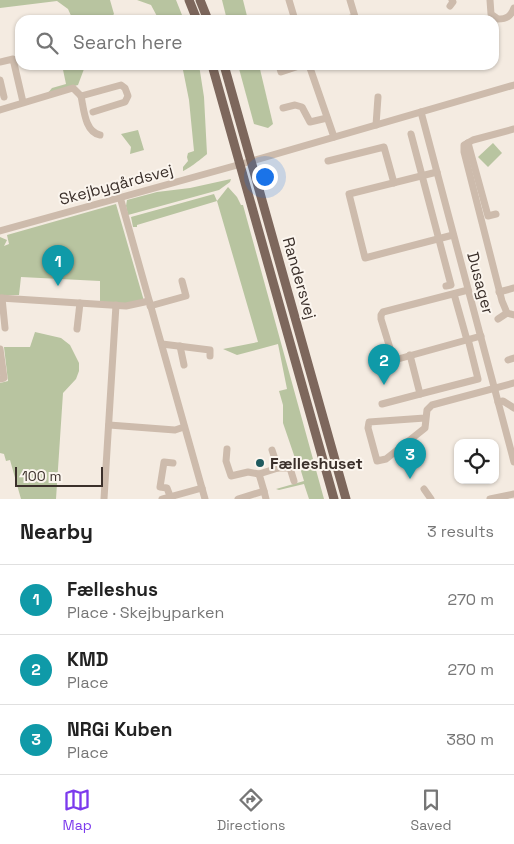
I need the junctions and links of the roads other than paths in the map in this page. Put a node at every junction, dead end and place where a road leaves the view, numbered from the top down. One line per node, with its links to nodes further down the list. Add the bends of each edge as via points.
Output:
1 (189, 0): 7 (main road)
2 (200, 0): 8 (main road)
3 (289, 0): 9 (street)
4 (350, 0): 10 (street)
5 (490, 0): 11 (street)
6 (514, 8): 12 (street, via 508,17)
7 (195, 15)
8 (206, 15)
9 (294, 15)
10 (354, 15)
11 (492, 15)
12 (499, 19)
13 (0, 62): 14 (street, via 13,59)
14 (15, 67)
15 (16, 70): 24 (street)
16 (213, 70): 38 (main road, Randersvej)
17 (225, 70): 36 (main road, Randersvej)
18 (311, 70): 29 (street)
19 (0, 80): 22 (street)
20 (514, 85): 28 (street, Skejbygårdsvej)
21 (81, 96): 24 (street, via 73,88); 27 (street, via 121,86 126,88 128,96 125,102); 33 (street, via 90,129)
22 (4, 97)
23 (378, 97): 30 (street)
24 (24, 102): 26 (street)
25 (283, 108): 29 (street, via 302,107 310,122)
26 (0, 110)
27 (94, 112)
28 (421, 112): 30 (street, Skejbygårdsvej); 39 (street, Dusager)
29 (327, 118): 34 (street)
30 (376, 125): 34 (street, Skejbygårdsvej)
31 (514, 129): 35 (street)
32 (411, 134): 40 (street)
33 (100, 135)
34 (334, 138): 36 (street, Skejbygårdsvej)
35 (468, 143): 43 (street, via 488,216); 51 (street, via 464,145 464,152)
36 (252, 161): 38 (street, Skejbygårdsvej); 96 (main road, Randersvej)
37 (328, 161): 41 (street, via 384,147)
38 (240, 164): 42 (street, Skejbygårdsvej); 95 (main road, Randersvej)
39 (437, 172): 40 (street); 45 (street, Dusager)
40 (423, 175): 41 (street); 46 (street)
41 (394, 183): 46 (street, via 348,194 366,258)
42 (120, 197): 44 (street, Skejbygårdsvej); 55 (street)
43 (496, 214)
44 (0, 231)
45 (453, 235): 46 (street); 50 (street, Dusager)
46 (440, 238): 48 (street, via 451,284)
47 (182, 281): 55 (street, via 186,296)
48 (446, 286)
49 (514, 288): 51 (street)
50 (468, 290): 52 (street); 61 (street, Dusager)
51 (499, 292): 57 (street)
52 (454, 294): 62 (street); 67 (street, via 383,312 381,319 393,358)
53 (1, 298): 54 (street); 59 (street)
54 (80, 303): 56 (street); 60 (street)
55 (150, 304): 56 (street); 63 (street)
56 (116, 305): 77 (street)
57 (510, 314): 58 (street)
58 (498, 319)
59 (5, 328)
60 (77, 328)
61 (481, 336): 62 (street); 71 (street, Dusager)
62 (467, 340): 67 (street); 72 (street, via 478,379)
63 (162, 344): 64 (street); 78 (street)
64 (180, 346): 66 (street); 68 (street)
65 (0, 350): 69 (street, via 4,378)
66 (210, 353)
67 (410, 355): 72 (street)
68 (184, 365)
69 (0, 379)
70 (514, 383): 71 (street)
71 (495, 388): 73 (street, Dusager); 76 (street, via 432,405)
72 (420, 394): 74 (street)
73 (498, 402): 75 (street, via 503,401); 81 (street, Dusager)
74 (382, 404)
75 (514, 408)
76 (426, 418): 76 (street, via 425,428 386,459 377,461 368,428 370,422)
77 (109, 425): 78 (street, via 175,430); 91 (street)
78 (184, 426): 86 (street)
79 (226, 449): 84 (street, via 231,476 248,472)
80 (272, 450): 83 (street)
81 (514, 462)
82 (173, 463): 90 (street, via 164,462 160,487 167,488)
83 (278, 468): 84 (street); 85 (street, via 290,468)
84 (259, 474): 89 (street)
85 (294, 481)
86 (202, 488): 90 (street); 93 (street)
87 (424, 489): 97 (street)
88 (514, 494): 98 (street)
89 (265, 495): 94 (street)
90 (170, 496): 92 (street)
91 (104, 499)
92 (162, 499)
93 (205, 499)
94 (238, 499)
95 (334, 499)
96 (346, 499)
97 (431, 499)
98 (490, 499)

